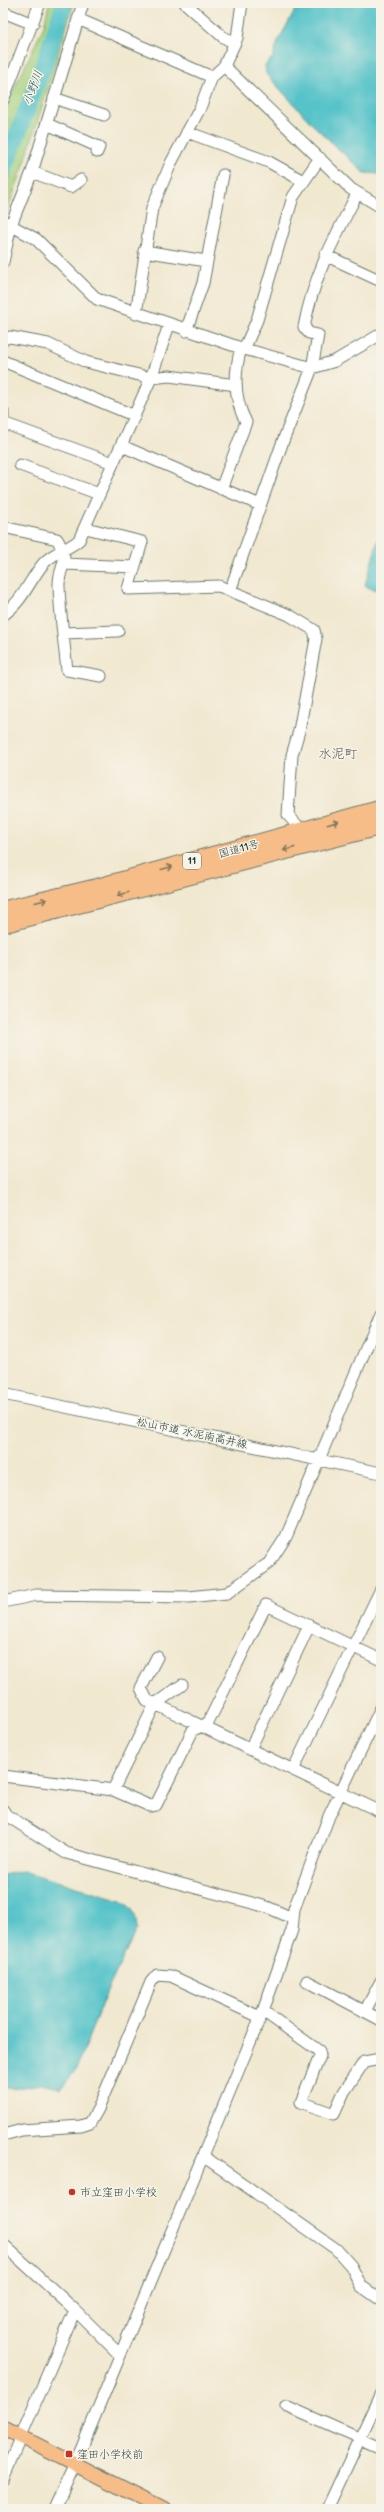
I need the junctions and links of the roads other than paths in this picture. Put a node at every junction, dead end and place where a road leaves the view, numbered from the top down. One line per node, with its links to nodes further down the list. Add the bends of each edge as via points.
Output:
1 (40, 3): 7 (street)
2 (84, 3): 6 (street)
3 (242, 3): 8 (street)
4 (188, 4): 8 (street, via 223,37)
5 (3, 12): 7 (street)
6 (78, 19): 10 (street); 11 (street)
7 (33, 24): 12 (street)
8 (235, 43): 9 (street)
9 (224, 66): 10 (street); 17 (street)
10 (212, 77): 15 (street)
11 (54, 98): 13 (street); 14 (street)
12 (3, 100)
13 (104, 115)
14 (47, 124): 16 (street, via 99,147); 18 (street)
15 (187, 132): 21 (street, via 269,162); 25 (street, via 157,194)
16 (97, 152)
17 (320, 158): 21 (street); 22 (street)
18 (32, 172): 20 (street, via 71,187); 24 (street)
19 (223, 175): 27 (street)
20 (81, 180)
21 (303, 181): 35 (street, via 293,197 257,320)
22 (357, 194): 23 (street); 26 (street)
23 (381, 206)
24 (7, 223): 28 (street); 30 (street, via 36,239 97,299)
25 (144, 251): 27 (street); 30 (street)
26 (325, 255): 29 (street); 37 (street, via 309,300 304,327 309,333 318,335)
27 (206, 261): 32 (street, via 203,283)
28 (3, 262)
29 (381, 282)
30 (136, 314): 31 (street)
31 (169, 325): 32 (street); 38 (street)
32 (186, 331): 35 (street)
33 (381, 334): 37 (street, via 335,361)
34 (3, 339): 38 (street, via 10,337 48,344 86,362)
35 (243, 348): 37 (street); 39 (street, via 236,365)
36 (3, 361): 41 (street)
37 (312, 368): 49 (street)
38 (151, 378): 39 (street, via 184,378); 41 (street)
39 (236, 385): 47 (street, via 238,405 246,422)
40 (3, 412): 42 (street)
41 (135, 416): 44 (street)
42 (3, 419)
43 (3, 423): 45 (street)
44 (122, 446): 45 (street); 47 (street)
45 (113, 463): 48 (street)
46 (20, 465): 48 (street)
47 (222, 489): 49 (street)
48 (100, 494): 51 (street)
49 (260, 505): 55 (street)
50 (3, 527): 52 (street, via 57,539)
51 (86, 528): 52 (street, via 79,540); 54 (street, via 142,542)
52 (64, 550): 53 (street); 56 (street, via 43,564 25,593)
53 (64, 564): 54 (street); 58 (street, via 59,584)
54 (134, 567): 55 (street, via 128,589 219,586)
55 (230, 591): 62 (street, via 289,615 314,630 316,634 304,710 292,755 288,815)
56 (3, 615)
57 (118, 630): 58 (street)
58 (64, 633): 59 (street, via 66,670)
59 (101, 676)
60 (381, 809): 62 (highway, 国道11号 / 11, one-way to 60)
61 (381, 826): 62 (highway, 国道11号 / 11)
62 (308, 837): 63 (highway, 国道11号 / 11, one-way to 62); 64 (highway, 国道11号 / 11, one-way to 64, via 87,904)
63 (3, 910)
64 (3, 924)
65 (381, 1313): 67 (street)
66 (3, 1394): 67 (street, 松山市道 水泥南高井線)
67 (320, 1460): 68 (street, 松山市道 水泥南高井線); 70 (street, via 286,1537 269,1562 227,1593 189,1597 36,1595)
68 (381, 1473)
69 (381, 1589): 72 (street)
70 (3, 1602)
71 (309, 1626): 72 (street); 78 (street, via 266,1606 208,1722); 79 (street)
72 (353, 1647): 74 (street); 80 (street)
73 (156, 1657): 76 (street, via 141,1688 147,1700)
74 (381, 1660)
75 (182, 1685): 76 (street)
76 (155, 1704): 78 (street); 82 (street)
77 (381, 1708): 83 (street)
78 (202, 1726): 79 (street); 82 (street, via 194,1730 156,1805 150,1806)
79 (250, 1749): 80 (street)
80 (293, 1770): 83 (street)
81 (3, 1776): 82 (street)
82 (113, 1790)
83 (341, 1793): 85 (street); 86 (street, via 329,1816)
84 (3, 1810): 86 (street, via 6,1815 66,1853 267,1907)
85 (381, 1812)
86 (292, 1918): 90 (street, via 292,1930)
87 (307, 1981): 89 (street)
88 (381, 1981): 89 (street)
89 (365, 2011): 91 (street)
90 (262, 2014): 92 (street, via 319,2051 320,2056 300,2102 307,2106 334,2114 344,2092 350,2087 364,2062); 93 (street, via 171,1976 157,1975 150,1982 90,2123 81,2126 22,2130); 94 (street)
91 (381, 2020)
92 (381, 2059)
93 (3, 2135)
94 (203, 2156): 96 (street, via 336,2248 351,2266 361,2286); 98 (street)
95 (3, 2246): 97 (street)
96 (381, 2300)
97 (75, 2310): 98 (street); 102 (street)
98 (120, 2355): 105 (street)
99 (381, 2393): 103 (street)
100 (286, 2406): 103 (street)
101 (3, 2428): 102 (main road)
102 (19, 2436): 105 (main road); 106 (street)
103 (360, 2438): 104 (street); 109 (street)
104 (381, 2448)
105 (75, 2464): 107 (street); 108 (main road)
106 (3, 2478)
107 (54, 2509)
108 (164, 2509)
109 (327, 2509)

